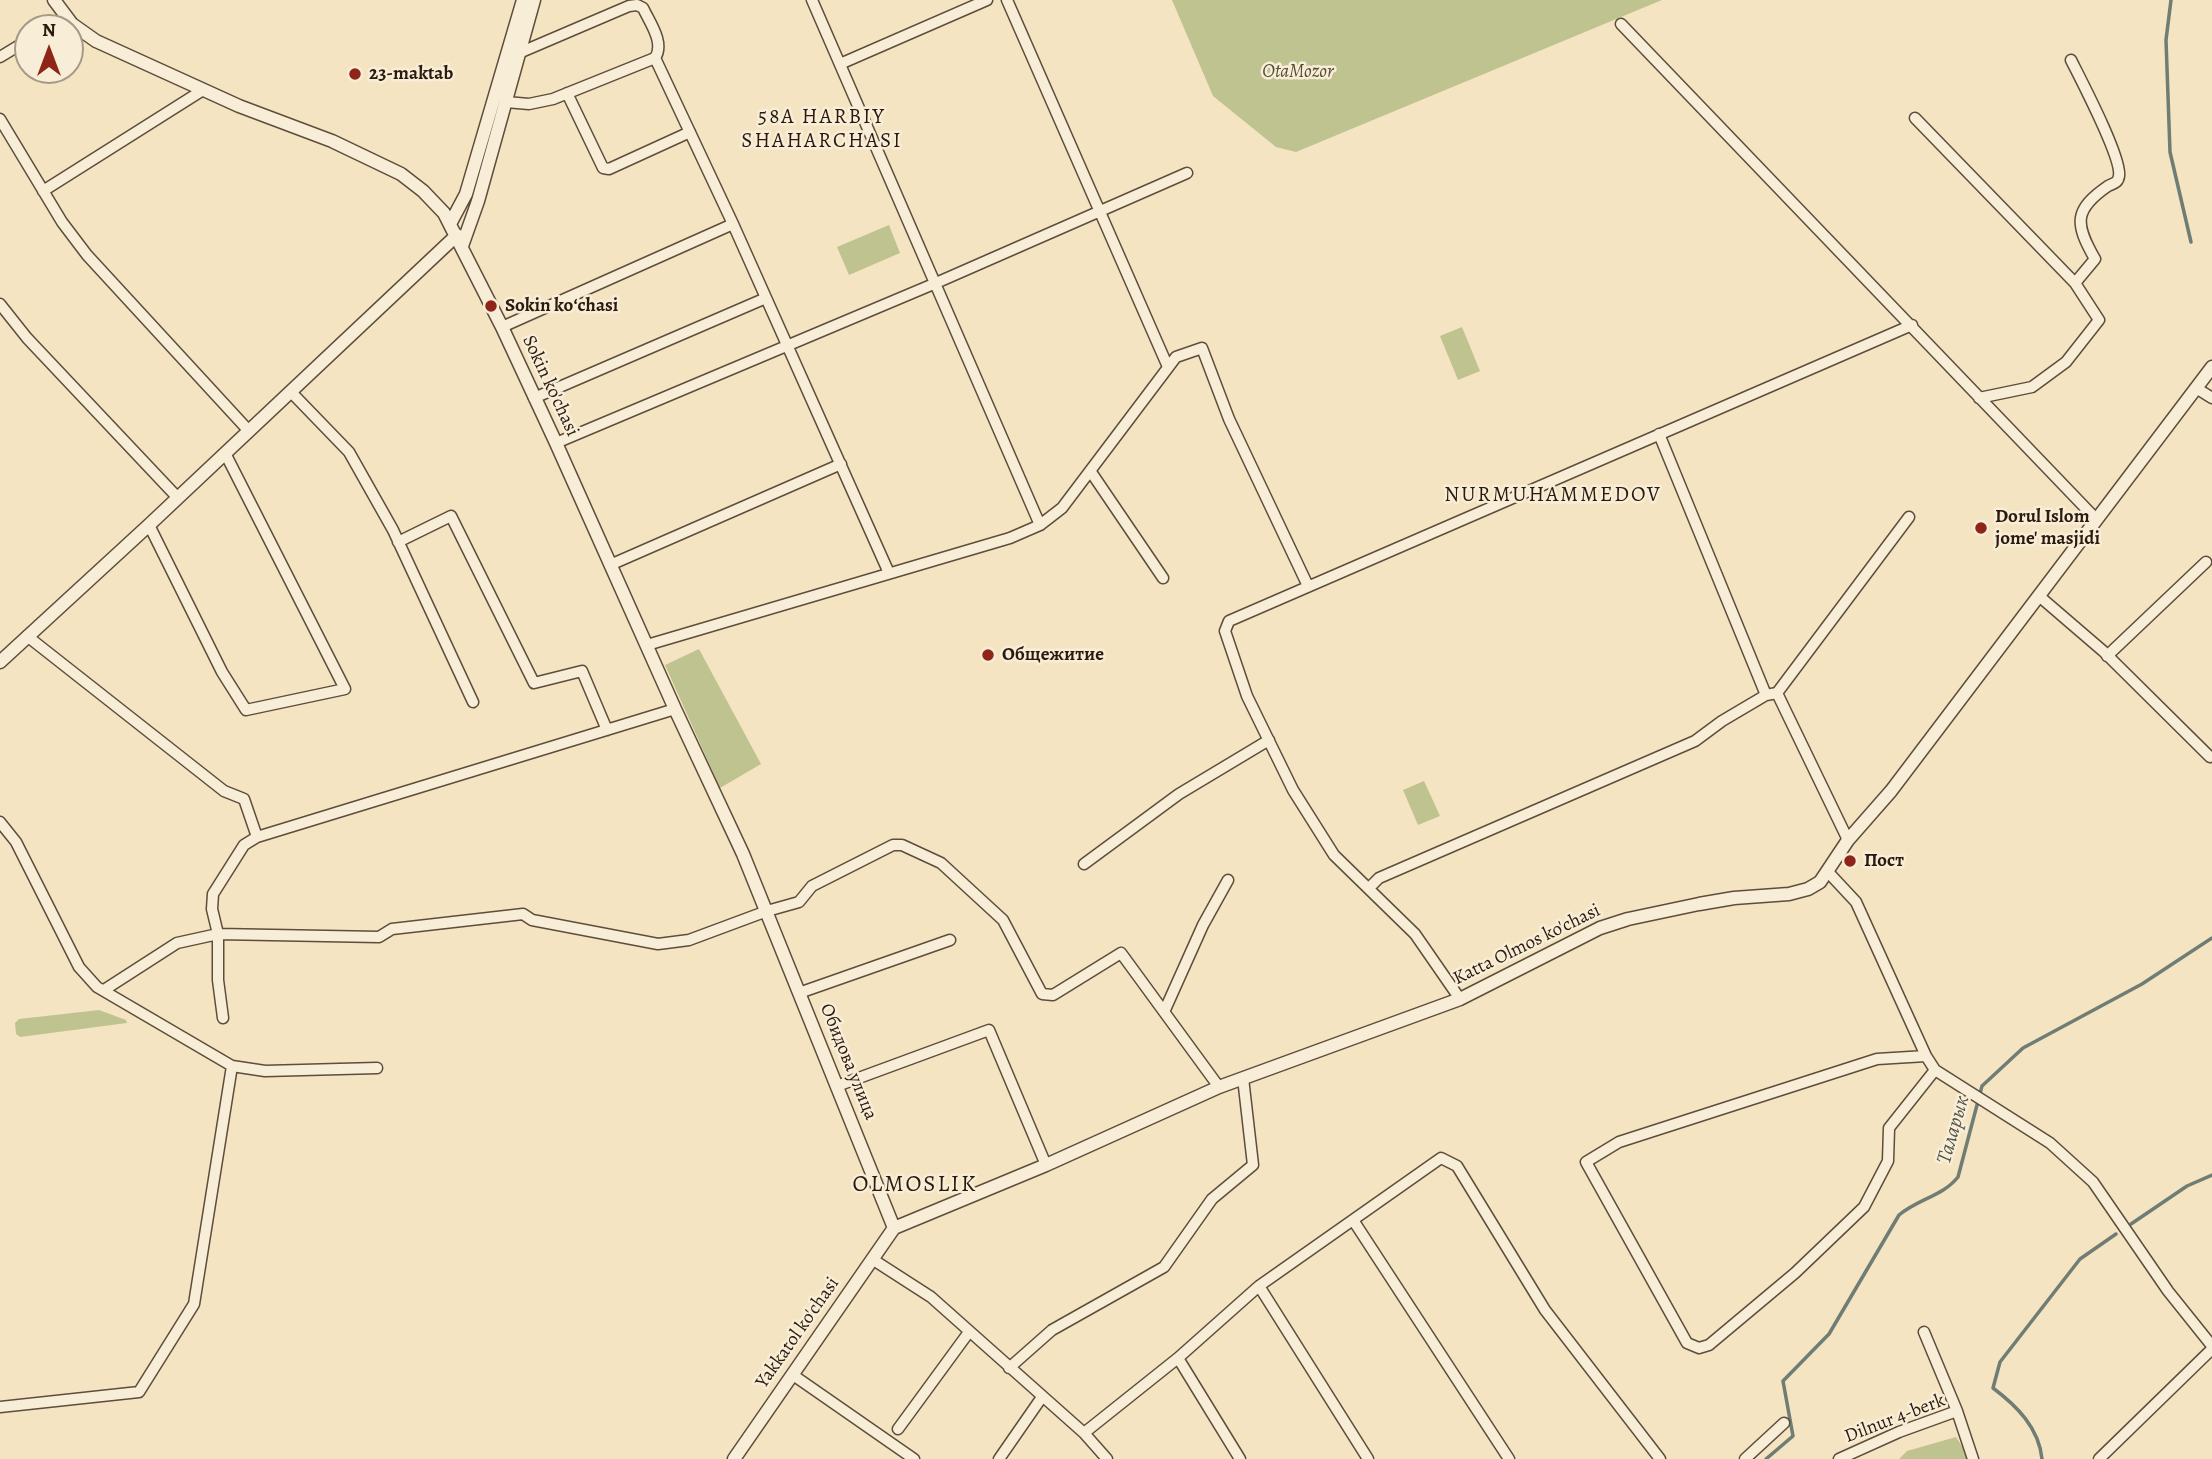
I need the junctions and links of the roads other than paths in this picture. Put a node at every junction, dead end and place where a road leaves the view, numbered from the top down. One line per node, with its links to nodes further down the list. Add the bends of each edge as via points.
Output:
1 (523, 0): 22 (street)
2 (534, 0): 8 (street)
3 (812, 0): 11 (street)
4 (987, 0): 11 (street)
5 (1007, 0): 20 (street)
6 (1621, 23): 27 (street)
7 (84, 31): 12 (street, Sokin ko'chasi)
8 (519, 53): 9 (street, via 637,5 643,8 660,44); 14 (street)
9 (655, 58): 13 (street); 17 (street)
10 (2071, 60): 24 (street, via 2120,172 2118,181 2084,207 2080,218 2083,237 2095,259)
11 (839, 64): 23 (street)
12 (203, 90): 19 (street); 22 (street, Sokin ko'chasi, via 401,174 424,191)
13 (567, 93): 14 (street, via 529,104); 17 (street, via 603,168)
14 (506, 102): 22 (street, via 478,201)
15 (1915, 118): 24 (street)
16 (0, 119): 19 (street)
17 (690, 132): 21 (street)
18 (1187, 173): 20 (street)
19 (43, 191): 37 (street, via 87,255)
20 (1098, 211): 23 (street); 30 (street)
21 (733, 223): 25 (street); 28 (street)
22 (456, 235): 28 (street, Sokin ko'chasi); 33 (street)
23 (936, 283): 29 (street); 47 (street)
24 (2076, 283): 35 (street, via 2099,320 2066,362 2032,387)
25 (766, 299): 29 (street); 34 (street)
26 (0, 304): 43 (street)
27 (1912, 325): 35 (street); 38 (street)
28 (502, 327): 34 (street, Sokin ko'chasi)
29 (788, 346): 39 (street); 41 (street)
30 (1168, 367): 42 (street); 53 (street, via 1176,357 1202,348 1229,419)
31 (2212, 367): 32 (street, Katta Olmos ko'chasi)
32 (2196, 388): 36 (street); 45 (street, Katta Olmos ko'chasi)
33 (291, 392): 37 (street); 48 (street, via 349,452)
34 (534, 398): 39 (street, Sokin ko'chasi)
35 (1979, 398): 45 (street)
36 (2212, 398)
37 (249, 431): 40 (street)
38 (1659, 434): 53 (street); 59 (street)
39 (556, 443): 50 (street, Sokin ko'chasi)
40 (225, 453): 43 (street); 46 (street, via 345,689 246,710 222,672)
41 (841, 464): 50 (street); 51 (street)
42 (1091, 472): 47 (street, via 1062,508); 52 (street)
43 (178, 498): 46 (street)
44 (1909, 517): 59 (street)
45 (2096, 519): 54 (street, Katta Olmos ko'chasi)
46 (149, 525): 55 (street)
47 (1040, 525): 51 (street)
48 (398, 542): 60 (street); 62 (street, via 451,516 534,683 582,671)
49 (2206, 562): 57 (street)
50 (610, 565): 56 (street, Sokin ko'chasi)
51 (889, 573): 56 (street)
52 (1163, 578)
53 (1308, 586): 63 (street, via 1229,621 1225,631 1247,696)
54 (2039, 596): 57 (street); 67 (street, Katta Olmos ko'chasi, via 1891,791)
55 (27, 636): 58 (street); 66 (street, via 224,791 244,799)
56 (647, 645): 61 (street, Sokin ko'chasi)
57 (2107, 656): 64 (street)
58 (0, 662)
59 (1771, 694): 67 (street); 71 (street, via 1695,741 1379,878)
60 (473, 702)
61 (674, 709): 62 (street); 72 (street, Sokin ko'chasi)
62 (607, 730): 66 (street)
63 (1269, 740): 68 (street, via 1179,794); 71 (street, via 1293,790 1334,855)
64 (2210, 757)
65 (0, 822): 75 (street, via 16,842 79,967)
66 (257, 837): 73 (street, via 244,845 213,894)
67 (1848, 840): 69 (street, Katta Olmos ko'chasi)
68 (1084, 864)
69 (1828, 872): 77 (street, Katta Olmos ko'chasi, via 1808,889 1789,894 1711,902 1600,928); 80 (street, via 1856,902)
70 (1228, 880): 78 (street)
71 (1369, 888): 77 (street, via 1415,934)
72 (767, 911): 73 (street, via 689,940 658,944 523,915 392,929 379,937); 76 (street, Обидова улица); 78 (street, via 799,902 812,886 893,845 902,845 941,863 1003,920 1042,994 1053,995 1121,953)
73 (218, 934): 75 (street, via 177,943); 79 (street)
74 (950, 940): 76 (street)
75 (104, 990): 81 (street)
76 (799, 993): 85 (street, Обидова улица)
77 (1460, 999): 84 (street, Katta Olmos ko'chasi)
78 (1164, 1012): 86 (street)
79 (223, 1018)
80 (1926, 1056): 83 (street); 83 (street, via 1877,1059 1619,1142 1586,1162 1687,1343 1699,1348 1709,1345 1864,1207 1888,1161 1889,1128)
81 (232, 1066): 82 (street, via 265,1071); 99 (street, via 194,1304 139,1392)
82 (377, 1068)
83 (1935, 1070): 94 (street, via 2050,1143 2093,1182)
84 (1243, 1078): 86 (street, Katta Olmos ko'chasi); 96 (street, via 1253,1165 1212,1199 1164,1267 1052,1330)
85 (837, 1086): 87 (street, via 989,1030); 89 (street, Обидова улица)
86 (1219, 1087): 87 (street, Katta Olmos ko'chasi)
87 (1046, 1165): 89 (street, Katta Olmos ko'chasi)
88 (1353, 1220): 91 (street); 110 (street); 111 (street, via 1441,1158 1457,1166 1545,1310)
89 (894, 1228): 90 (street, Yakkatol ko'chasi)
90 (872, 1259): 92 (street, via 931,1297); 97 (street, Yakkatol ko'chasi)
91 (1259, 1286): 95 (street); 109 (street)
92 (969, 1332): 96 (street); 102 (street)
93 (1924, 1332): 100 (street)
94 (2212, 1348): 115 (street)
95 (1178, 1358): 103 (street); 108 (street)
96 (1009, 1368): 98 (street)
97 (793, 1375): 104 (street, Yakkatol ko'chasi); 105 (street)
98 (1042, 1397): 103 (street); 106 (street)
99 (0, 1407)
100 (1957, 1411): 113 (street, Dilnur 4-berk); 114 (street, Dilnur 4-berk)
101 (1784, 1423): 112 (street)
102 (898, 1429)
103 (1084, 1433): 107 (street)
104 (734, 1459)
105 (914, 1459)
106 (999, 1459)
107 (1107, 1459)
108 (1240, 1459)
109 (1368, 1459)
110 (1509, 1459)
111 (1660, 1459)
112 (1745, 1459)
113 (1839, 1459)
114 (1973, 1459)
115 (2099, 1459)

